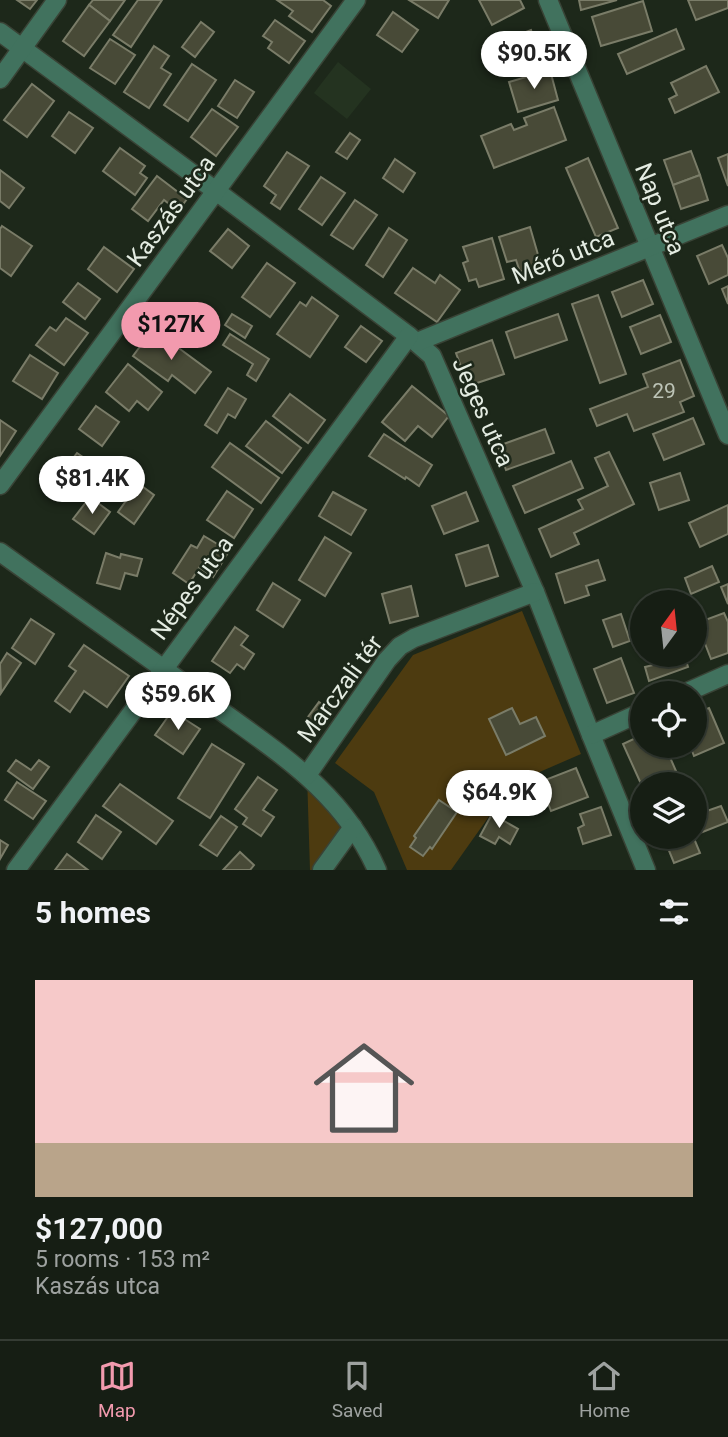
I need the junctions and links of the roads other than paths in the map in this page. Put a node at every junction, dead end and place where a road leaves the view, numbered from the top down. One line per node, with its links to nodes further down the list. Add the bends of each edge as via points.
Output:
1 (57, 0): 5 (street)
2 (356, 0): 7 (street, Kaszás utca)
3 (548, 0): 9 (street, Nap utca)
4 (0, 32): 5 (street, Jeges utca)
5 (23, 49): 6 (street); 7 (street, Jeges utca)
6 (0, 79)
7 (216, 191): 10 (street, Jeges utca); 12 (street, Kaszás utca)
8 (728, 215): 9 (street, Mérő utca)
9 (650, 248): 10 (street, Mérő utca); 11 (street, Nap utca)
10 (413, 339): 14 (street, Jeges utca, via 432,356); 15 (street, Népes utca)
11 (728, 435)
12 (0, 485)
13 (0, 552): 15 (street)
14 (535, 592): 19 (street, Jeges utca); 20 (street, Marczali tér, via 400,646)
15 (164, 668): 20 (street); 22 (street, Népes utca)
16 (728, 674): 17 (street)
17 (707, 683)
18 (630, 717): 19 (street)
19 (591, 735): 25 (street, Jeges utca)
20 (307, 775): 21 (street)
21 (353, 827): 23 (street); 24 (street)
22 (16, 870)
23 (322, 870)
24 (377, 870)
25 (646, 870)

